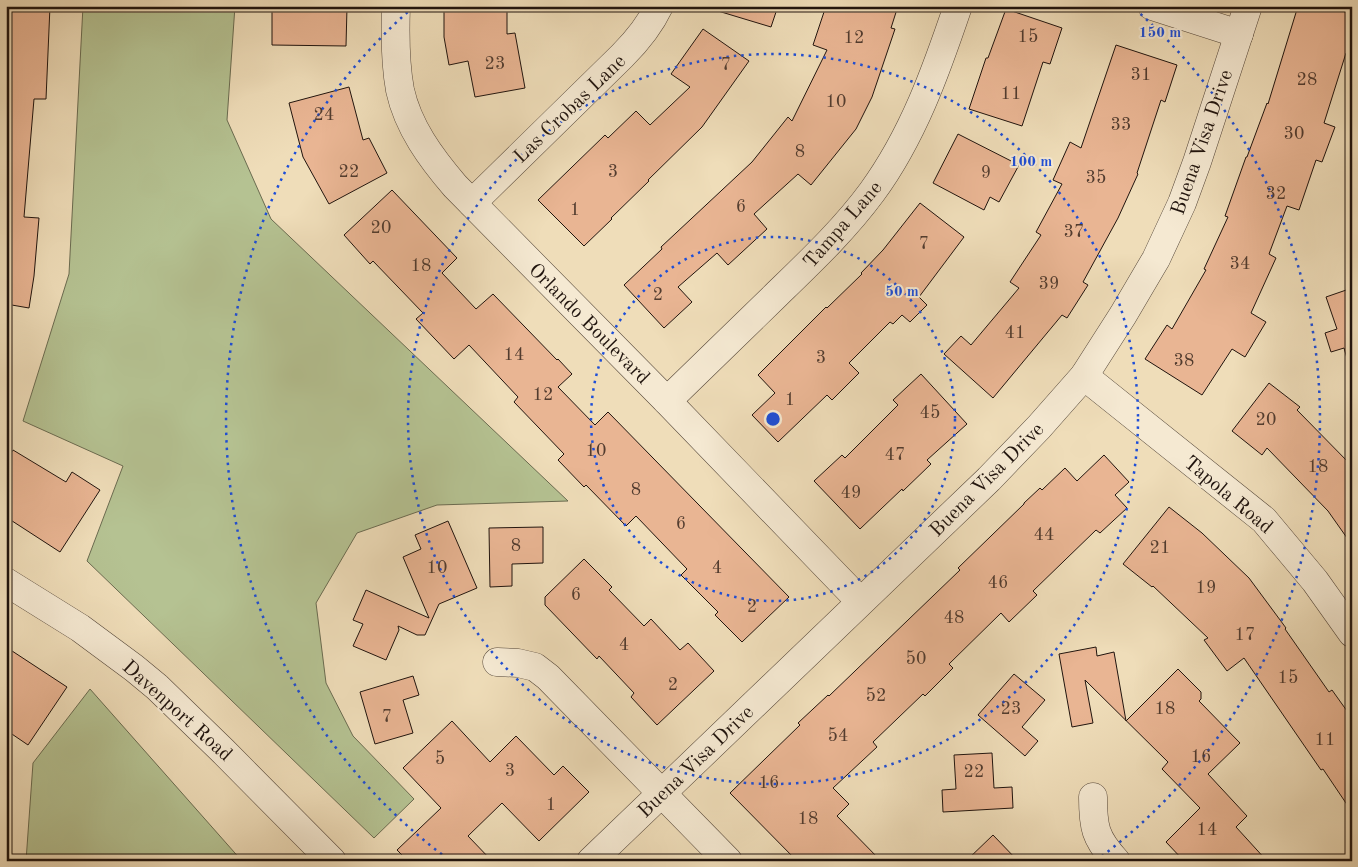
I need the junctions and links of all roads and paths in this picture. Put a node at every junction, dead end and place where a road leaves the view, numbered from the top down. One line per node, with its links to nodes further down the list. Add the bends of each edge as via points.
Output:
1 (396, 6): 7 (street, Orlando Boulevard, via 400,91 411,123 441,169)
2 (659, 6): 7 (street, Las Crobas Lane, via 637,41)
3 (958, 6): 9 (street, Tampa Lane, via 921,106 897,154 872,191 818,254)
4 (1152, 6): 6 (street)
5 (1248, 6): 6 (street, Buena Visa Drive)
6 (1239, 34): 8 (street, Buena Visa Drive, via 1182,203 1143,282)
7 (472, 203): 9 (street, Orlando Boulevard)
8 (1084, 376): 11 (street, Buena Visa Drive, via 989,478); 12 (street, Tapola Road, via 1264,520 1315,581)
9 (667, 401): 11 (street, Orlando Boulevard)
10 (6, 582): 16 (street, Davenport Road, via 80,628 156,687)
11 (860, 601): 14 (street, Buena Visa Drive)
12 (1352, 633)
13 (497, 662): 14 (street, via 535,667 548,677)
14 (662, 792): 17 (street, Buena Visa Drive); 18 (street)
15 (1093, 797): 19 (street, via 1093,820 1098,837)
16 (332, 861)
17 (591, 861)
18 (728, 861)
19 (1116, 861)

